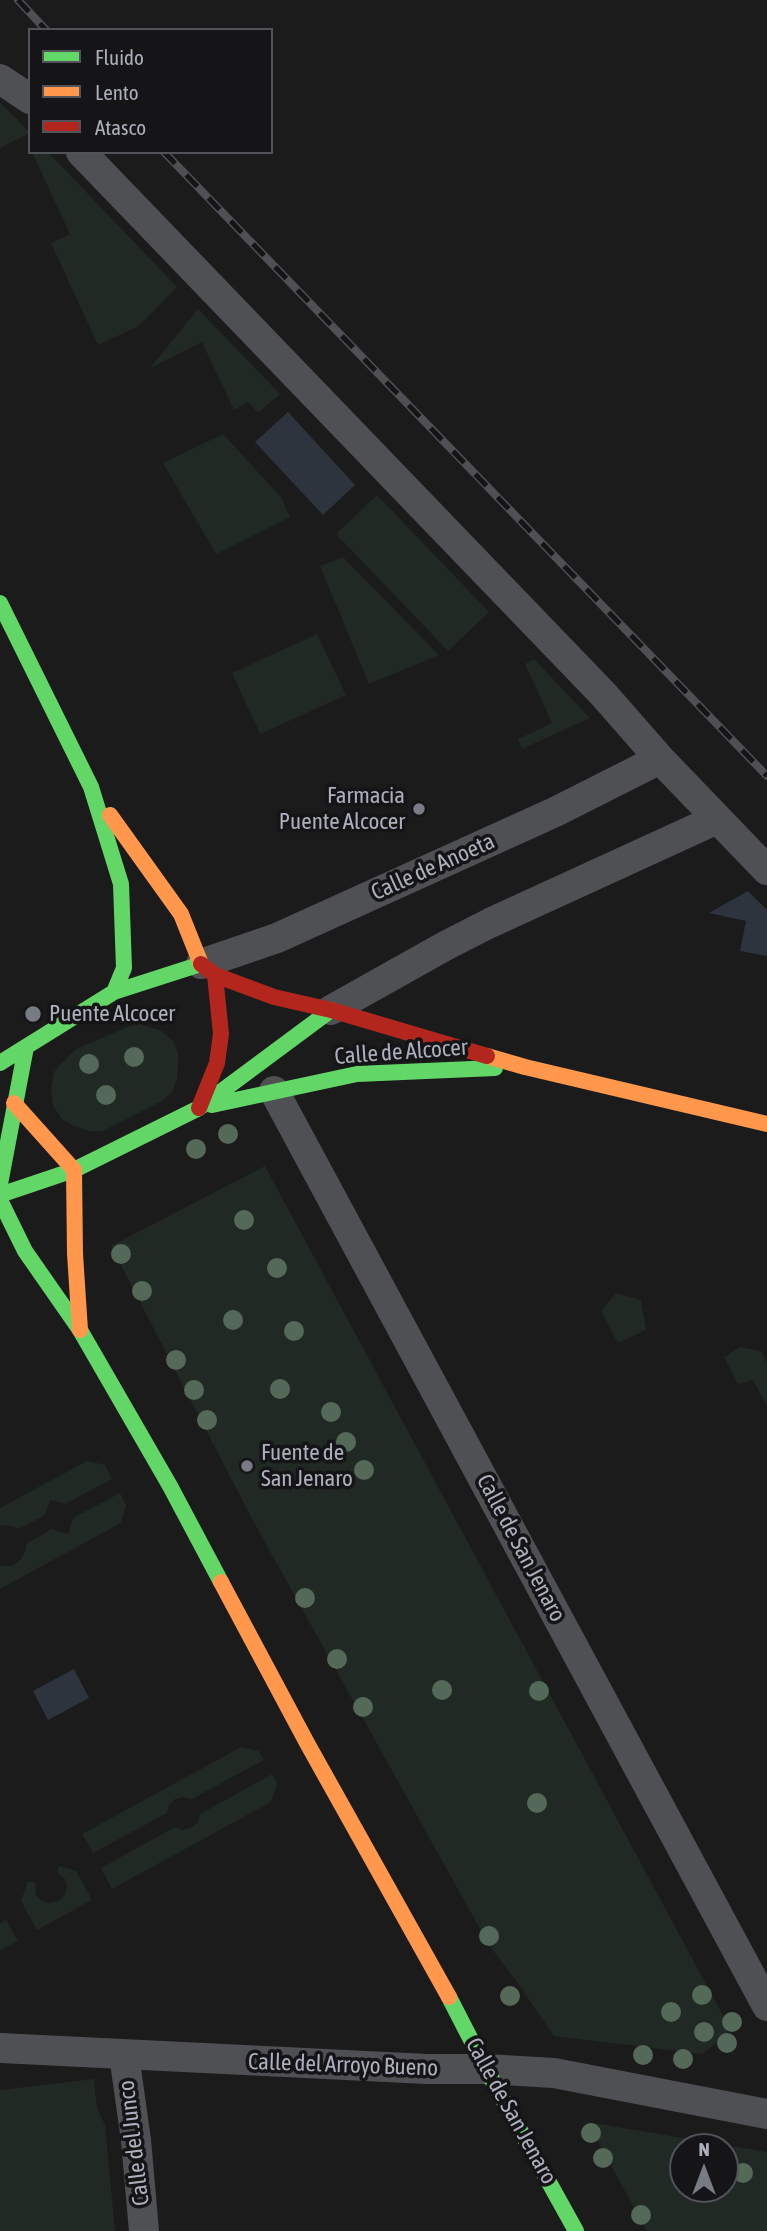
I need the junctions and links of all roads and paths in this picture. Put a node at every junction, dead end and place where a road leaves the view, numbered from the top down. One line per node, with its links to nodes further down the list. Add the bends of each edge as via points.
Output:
1 (0, 79): 2 (street)
2 (28, 98)
3 (83, 154): 5 (street, via 604,695)
4 (0, 603): 6 (street)
5 (660, 759): 7 (street); 9 (street, Calle de Anoeta, via 555,812)
6 (91, 787): 9 (street, via 181,914); 10 (street, via 121,884 124,968)
7 (718, 818): 8 (street); 11 (street, via 490,923)
8 (767, 870)
9 (208, 969): 10 (street); 11 (street, Calle de Alcocer, via 274,997); 17 (street, via 221,1034 217,1063)
10 (114, 992): 12 (street)
11 (331, 1010): 14 (street, Calle de Alcocer); 17 (street, Calle de Alcocer)
12 (26, 1047): 13 (street); 16 (street)
13 (0, 1063)
14 (525, 1067): 15 (street, Calle de Alcocer, via 357,1074); 18 (street, Calle de Alcocer)
15 (274, 1091): 17 (street, Calle de Alcocer); 23 (street, Calle de San Jenaro)
16 (13, 1102): 19 (street); 20 (street)
17 (200, 1108): 19 (street, Calle de Alcocer)
18 (767, 1124)
19 (74, 1170): 21 (street, Calle de Alcocer); 22 (street, Calle de San Jenaro)
20 (0, 1184)
21 (0, 1197): 22 (street, Calle de San Jenaro, via 25,1251)
22 (80, 1330): 26 (street, Calle de San Jenaro, via 170,1486)
23 (767, 2006)
24 (6, 2051): 25 (street, Calle del Arroyo Bueno)
25 (124, 2055): 26 (street, Calle del Arroyo Bueno); 28 (street, Calle del Junco)
26 (486, 2068): 27 (street, Calle del Arroyo Bueno, via 554,2073); 29 (street, Calle de San Jenaro)
27 (767, 2113)
28 (144, 2231)
29 (576, 2231)

